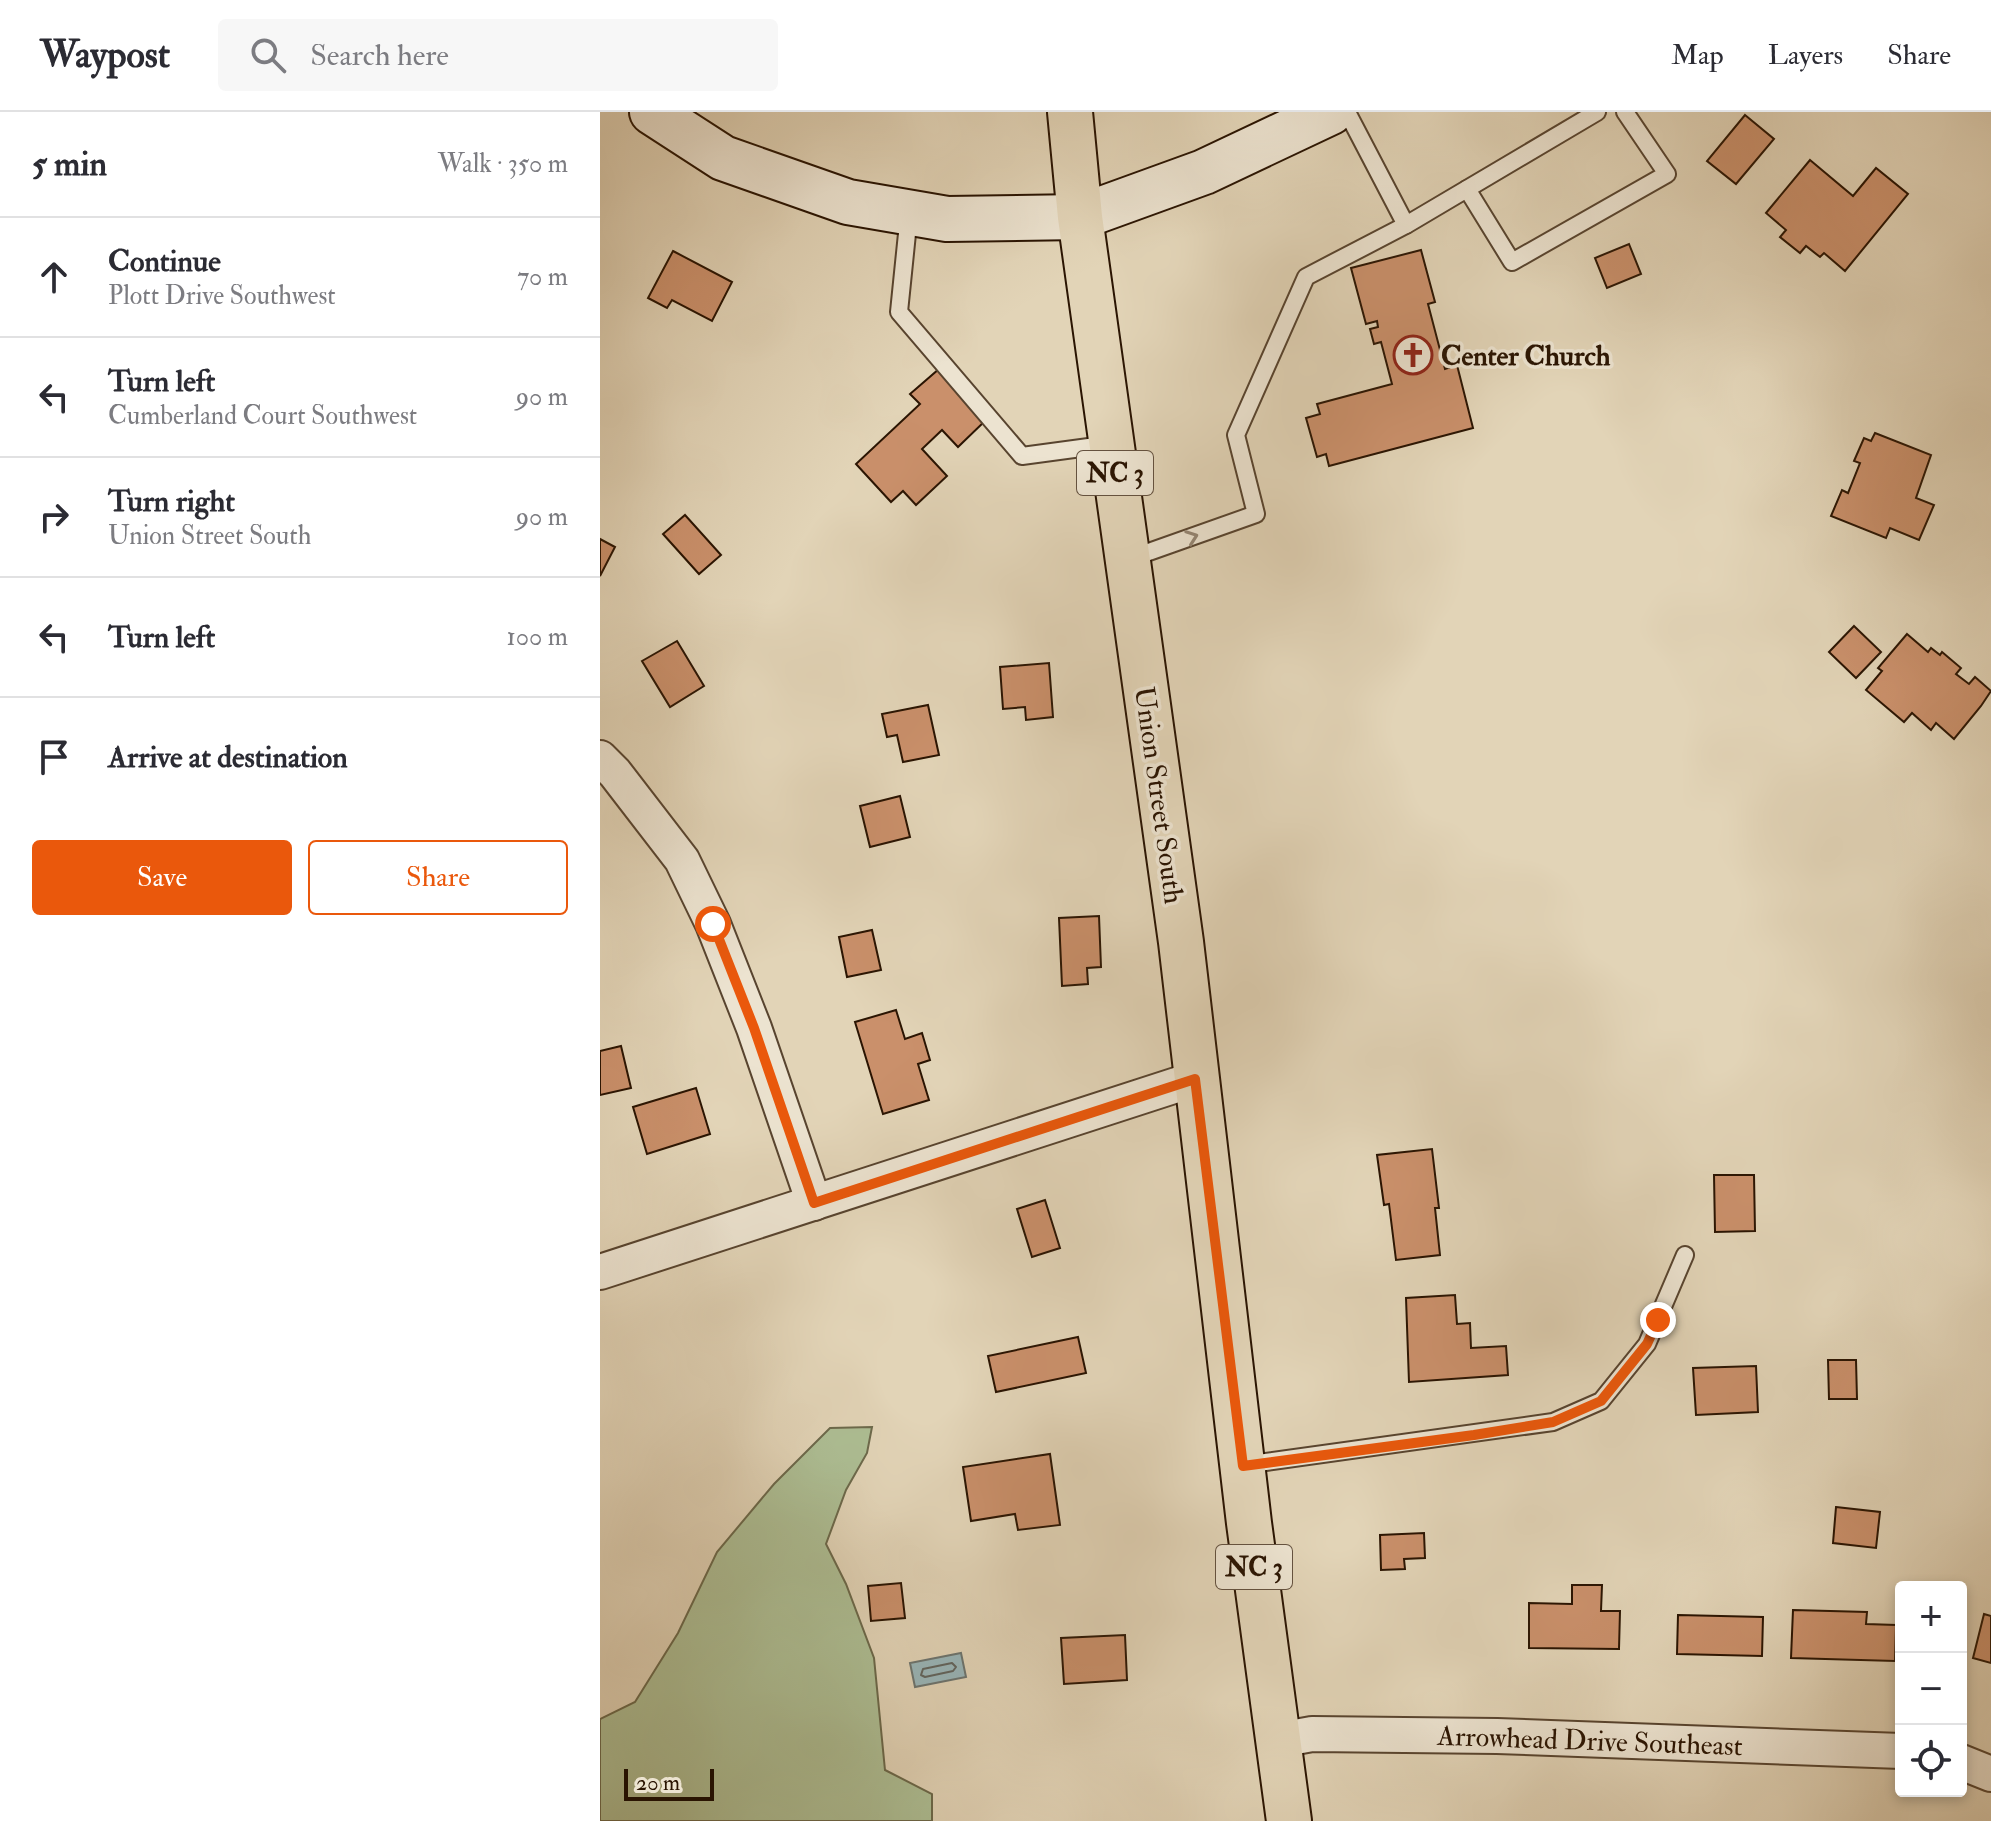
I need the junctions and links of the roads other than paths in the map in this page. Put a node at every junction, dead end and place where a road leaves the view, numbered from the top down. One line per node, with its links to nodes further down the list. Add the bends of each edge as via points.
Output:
1 (652, 112): 8 (main road, via 723,158 848,202)
2 (1070, 112): 9 (main road, NC 3)
3 (1331, 112): 9 (main road, via 1204,172)
4 (1347, 112): 10 (lane)
5 (1597, 112): 7 (lane)
6 (1625, 112): 7 (lane, via 1667,174 1512,262)
7 (1467, 189): 10 (lane)
8 (910, 213): 9 (main road, via 947,219); 11 (lane, via 899,312 1022,456)
9 (1080, 217): 11 (main road, Union Street South / NC 3)
10 (1406, 225): 12 (lane, one-way to 10, via 1256,514 1236,435 1306,277)
11 (1111, 444): 12 (main road, Union Street South / NC 3)
12 (1127, 560): 14 (main road, Union Street South / NC 3)
13 (600, 758): 15 (street, via 682,860 713,924)
14 (1195, 1079): 15 (street); 18 (main road, Union Street South / NC 3)
15 (814, 1203): 17 (street)
16 (1685, 1255): 18 (lane, via 1647,1344 1601,1401 1553,1422)
17 (600, 1272)
18 (1243, 1466): 19 (main road, Union Street South / NC 3)
19 (1279, 1740): 20 (street, Arrowhead Drive Southeast, via 1312,1734 1497,1736); 23 (main road, Union Street South / NC 3)
20 (1895, 1751)
21 (1967, 1764): 22 (street)
22 (1991, 1774)
23 (1289, 1821)

